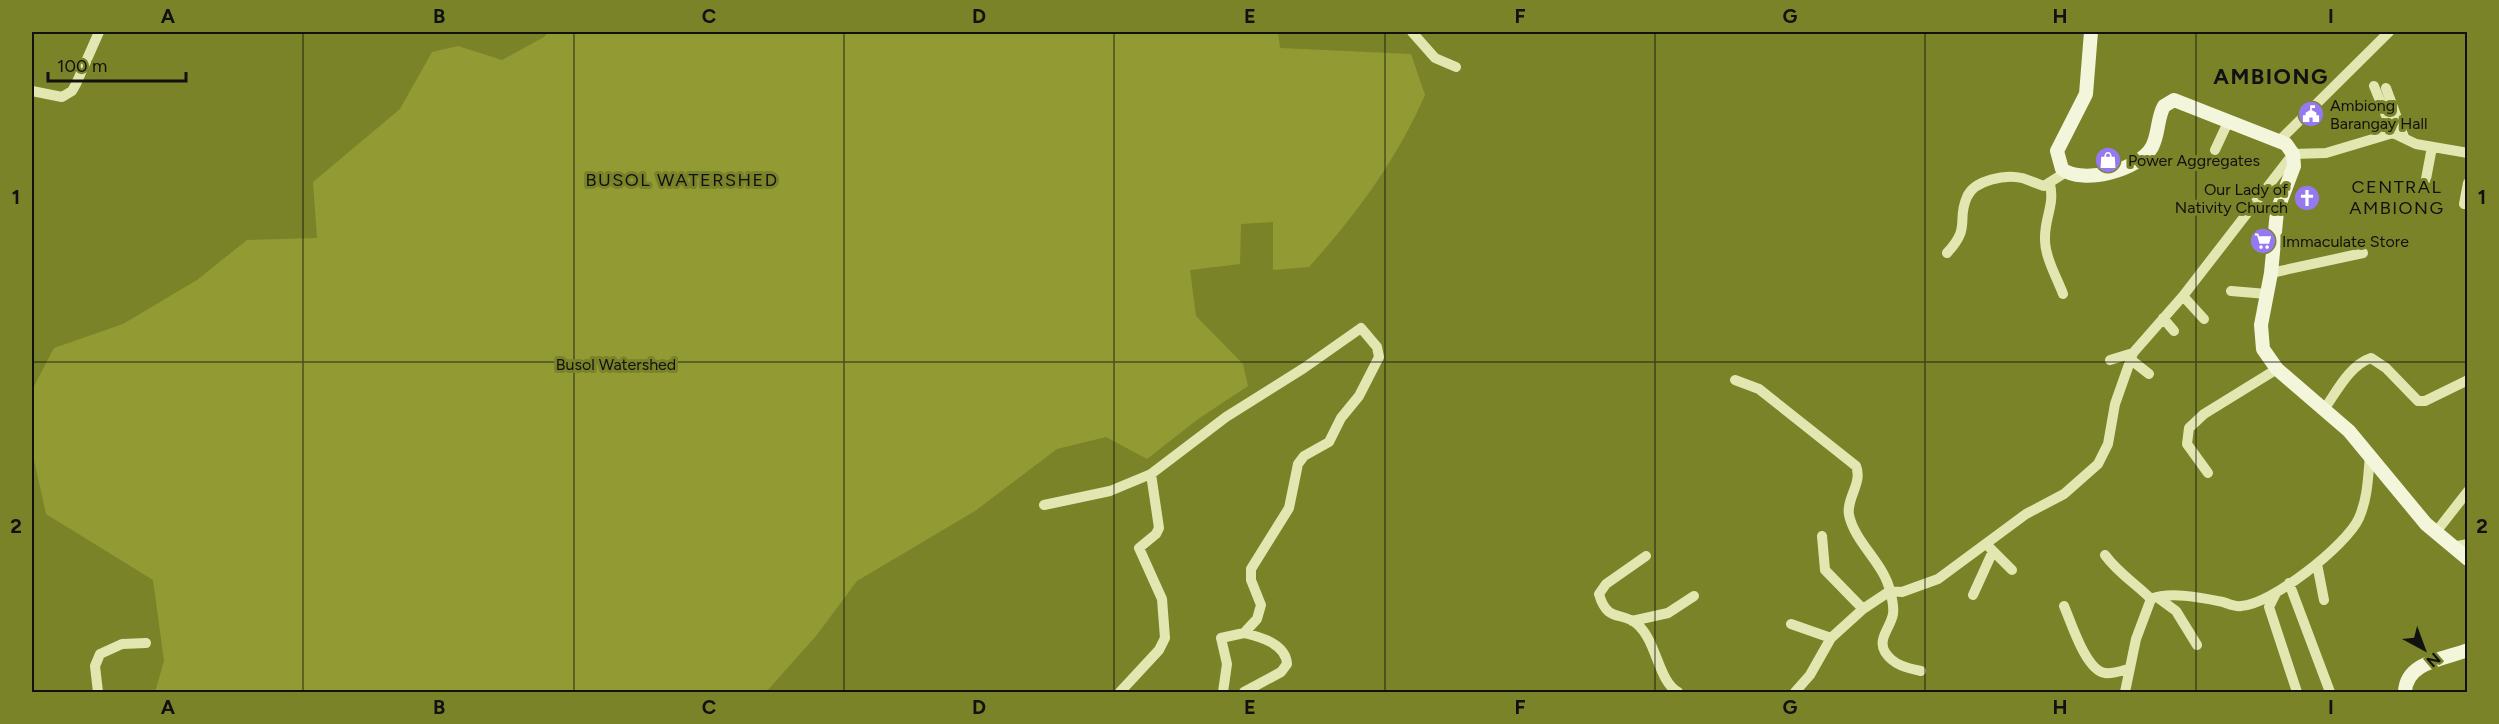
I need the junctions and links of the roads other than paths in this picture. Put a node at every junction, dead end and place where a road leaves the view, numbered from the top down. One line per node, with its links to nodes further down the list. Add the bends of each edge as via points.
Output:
1 (99, 32): 8 (street, via 68,94 62,97)
2 (1412, 32): 5 (street, via 1435,58)
3 (2091, 32): 17 (main road, via 2086,94 2057,151)
4 (2389, 32): 12 (street)
5 (1455, 67)
6 (2374, 86): 10 (street)
7 (2386, 88): 11 (street)
8 (32, 91)
9 (2229, 120): 12 (main road); 14 (street); 17 (main road, via 2181,101 2169,101 2161,111 2152,146 2137,162 2083,176)
10 (2393, 133): 11 (street); 16 (street, via 2326,153)
11 (2404, 137): 13 (street)
12 (2280, 140): 16 (main road)
13 (2432, 147): 15 (street); 18 (street)
14 (2215, 150)
15 (2468, 153)
16 (2294, 154): 24 (main road, via 2294,166 2277,211); 28 (street)
17 (2066, 172): 20 (street)
18 (2426, 179)
19 (2468, 183): 21 (street)
20 (2050, 184): 22 (street, via 2044,186 2020,177 1996,178 1976,186 1967,196 1961,235); 26 (street, via 2053,198 2044,244)
21 (2464, 204)
22 (1947, 253)
23 (2363, 253): 24 (street)
24 (2271, 273): 27 (main road)
25 (2231, 291): 27 (street)
26 (2063, 294)
27 (2267, 294): 34 (main road, via 2260,339 2266,357)
28 (2183, 296): 29 (street); 30 (street)
29 (2163, 318): 31 (street); 32 (street)
30 (2204, 320)
31 (2174, 331)
32 (2131, 356): 33 (street); 35 (street); 48 (street, via 2115,404 2108,444 2098,464 2064,494 2026,514)
33 (2110, 360)
34 (2277, 369): 38 (main road); 40 (street, via 2189,428 2187,444)
35 (2149, 374)
36 (1735, 380): 56 (street, via 1760,389 1856,466 1857,481 1849,514)
37 (2468, 380): 38 (street, via 2418,401 2371,358 2351,372)
38 (2325, 408): 39 (main road)
39 (2370, 455): 44 (main road); 52 (street, via 2369,483 2358,520 2337,547)
40 (2208, 473)
41 (1151, 474): 43 (street, via 1110,491); 65 (street, via 1226,417 1356,330 1365,329 1377,346 1379,357 1374,368 1329,442 1304,456 1298,464 1289,508 1251,569 1261,605 1257,619); 73 (street, via 1159,528 1139,549 1162,599 1166,639)
42 (2468, 491): 44 (street)
43 (1044, 505)
44 (2436, 532): 47 (main road)
45 (1822, 536): 62 (street, via 1826,570)
46 (2468, 544): 47 (street)
47 (2452, 546): 51 (main road)
48 (1989, 547): 53 (street); 56 (street, via 1938,579 1902,592); 57 (street)
49 (2105, 555): 59 (street, via 2118,573)
50 (1646, 556): 63 (street, via 1606,584 1599,594 1614,617)
51 (2468, 559)
52 (2317, 564): 54 (street); 60 (street)
53 (2012, 570)
54 (2289, 583): 55 (street); 80 (street)
55 (2277, 590): 59 (street, via 2253,605 2238,607 2194,598); 79 (street, via 2269,607)
56 (1890, 591): 62 (street); 71 (street, via 1893,613 1882,643 1885,652 1901,667)
57 (1973, 595)
58 (1694, 596): 63 (street, via 1668,613)
59 (2154, 598): 68 (street, via 2176,611); 70 (street, via 2144,613)
60 (2324, 600)
61 (2064, 606): 70 (street, via 2094,668 2103,673)
62 (1863, 609): 66 (street)
63 (1632, 621): 76 (street, via 1651,644 1670,685)
64 (1791, 624): 66 (street)
65 (1244, 633): 74 (street, via 1221,638 1227,664); 75 (street, via 1276,646 1287,664 1281,672)
66 (1831, 638): 77 (street)
67 (146, 643): 72 (street, via 122,644 100,654 95,666)
68 (2197, 645)
69 (2468, 650): 81 (main road, via 2412,672 2405,682)
70 (2128, 669): 78 (street)
71 (1921, 671)
72 (98, 693)
73 (1120, 693)
74 (1223, 693)
75 (1244, 693)
76 (1678, 693)
77 (1795, 693)
78 (2125, 693)
79 (2297, 693)
80 (2330, 693)
81 (2405, 693)

